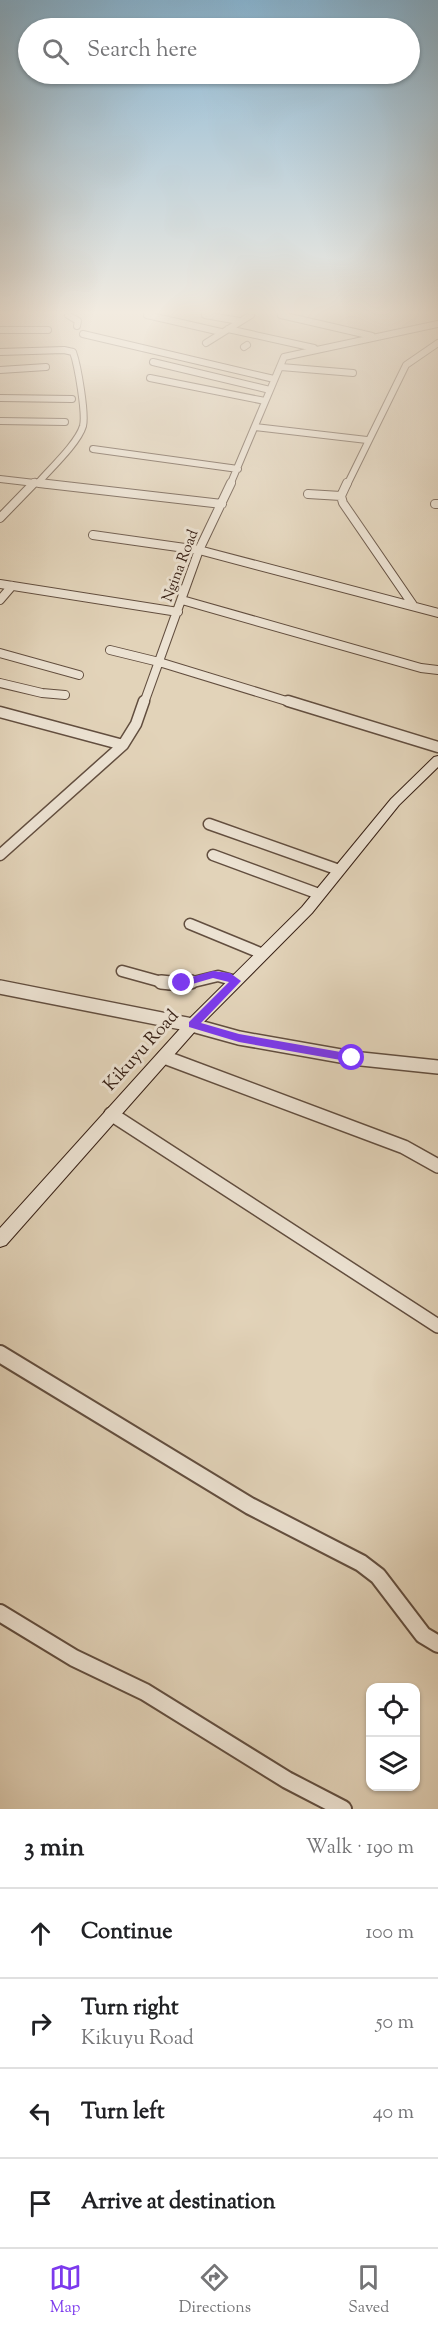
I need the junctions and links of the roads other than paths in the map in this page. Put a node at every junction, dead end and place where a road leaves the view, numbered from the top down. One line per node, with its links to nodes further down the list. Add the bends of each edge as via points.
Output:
1 (81, 399): 14 (street, via 83,426)
2 (223, 399): 6 (street)
3 (240, 399): 6 (street)
4 (266, 399): 6 (street, Ngina Road)
5 (388, 399): 10 (street)
6 (264, 405): 9 (street, Ngina Road)
7 (0, 421): 8 (street)
8 (65, 422)
9 (255, 427): 10 (street); 12 (street, Ngina Road)
10 (368, 440): 16 (street)
11 (93, 449): 12 (street)
12 (238, 469): 17 (street, Ngina Road)
13 (0, 479): 14 (street)
14 (37, 482): 17 (street); 18 (street)
15 (308, 494): 16 (street)
16 (341, 496): 25 (street)
17 (222, 504): 20 (street, Ngina Road)
18 (0, 518)
19 (93, 535): 20 (street)
20 (199, 549): 24 (street, Ngina Road); 25 (street)
21 (0, 584): 22 (street)
22 (12, 586): 23 (street); 26 (street)
23 (0, 600)
24 (182, 600): 26 (street, Ngina Road); 31 (street)
25 (413, 605): 27 (street)
26 (178, 612): 30 (street, Ngina Road)
27 (438, 613)
28 (110, 650): 30 (street)
29 (0, 653): 32 (street)
30 (159, 662): 36 (street, Ngina Road, via 136,724); 37 (street)
31 (438, 670)
32 (79, 675)
33 (0, 683): 34 (street)
34 (65, 695)
35 (0, 712): 36 (street)
36 (123, 745): 40 (street, Ngina Road)
37 (438, 747)
38 (438, 760): 42 (main road, Kikuyu Road, via 395,802)
39 (209, 824): 42 (street)
40 (0, 855)
41 (213, 855): 43 (street)
42 (339, 870): 43 (main road, Kikuyu Road)
43 (319, 894): 45 (main road, Kikuyu Road)
44 (190, 924): 45 (street)
45 (262, 954): 47 (main road, Kikuyu Road)
46 (122, 971): 47 (street, via 172,984 213,975)
47 (236, 981): 49 (main road, Kikuyu Road)
48 (0, 987): 49 (street)
49 (192, 1024): 50 (main road, Kikuyu Road); 51 (street, via 239,1038 352,1058)
50 (164, 1057): 52 (main road, Kikuyu Road); 53 (street, via 404,1147)
51 (438, 1067)
52 (111, 1114): 54 (main road, Kikuyu Road); 55 (street)
53 (438, 1166)
54 (0, 1240)
55 (438, 1326)
56 (0, 1354): 58 (street, via 249,1506 361,1563 378,1576 423,1635)
57 (0, 1613): 59 (street, via 74,1658 145,1692 287,1780)
58 (438, 1644)
59 (343, 1809)

